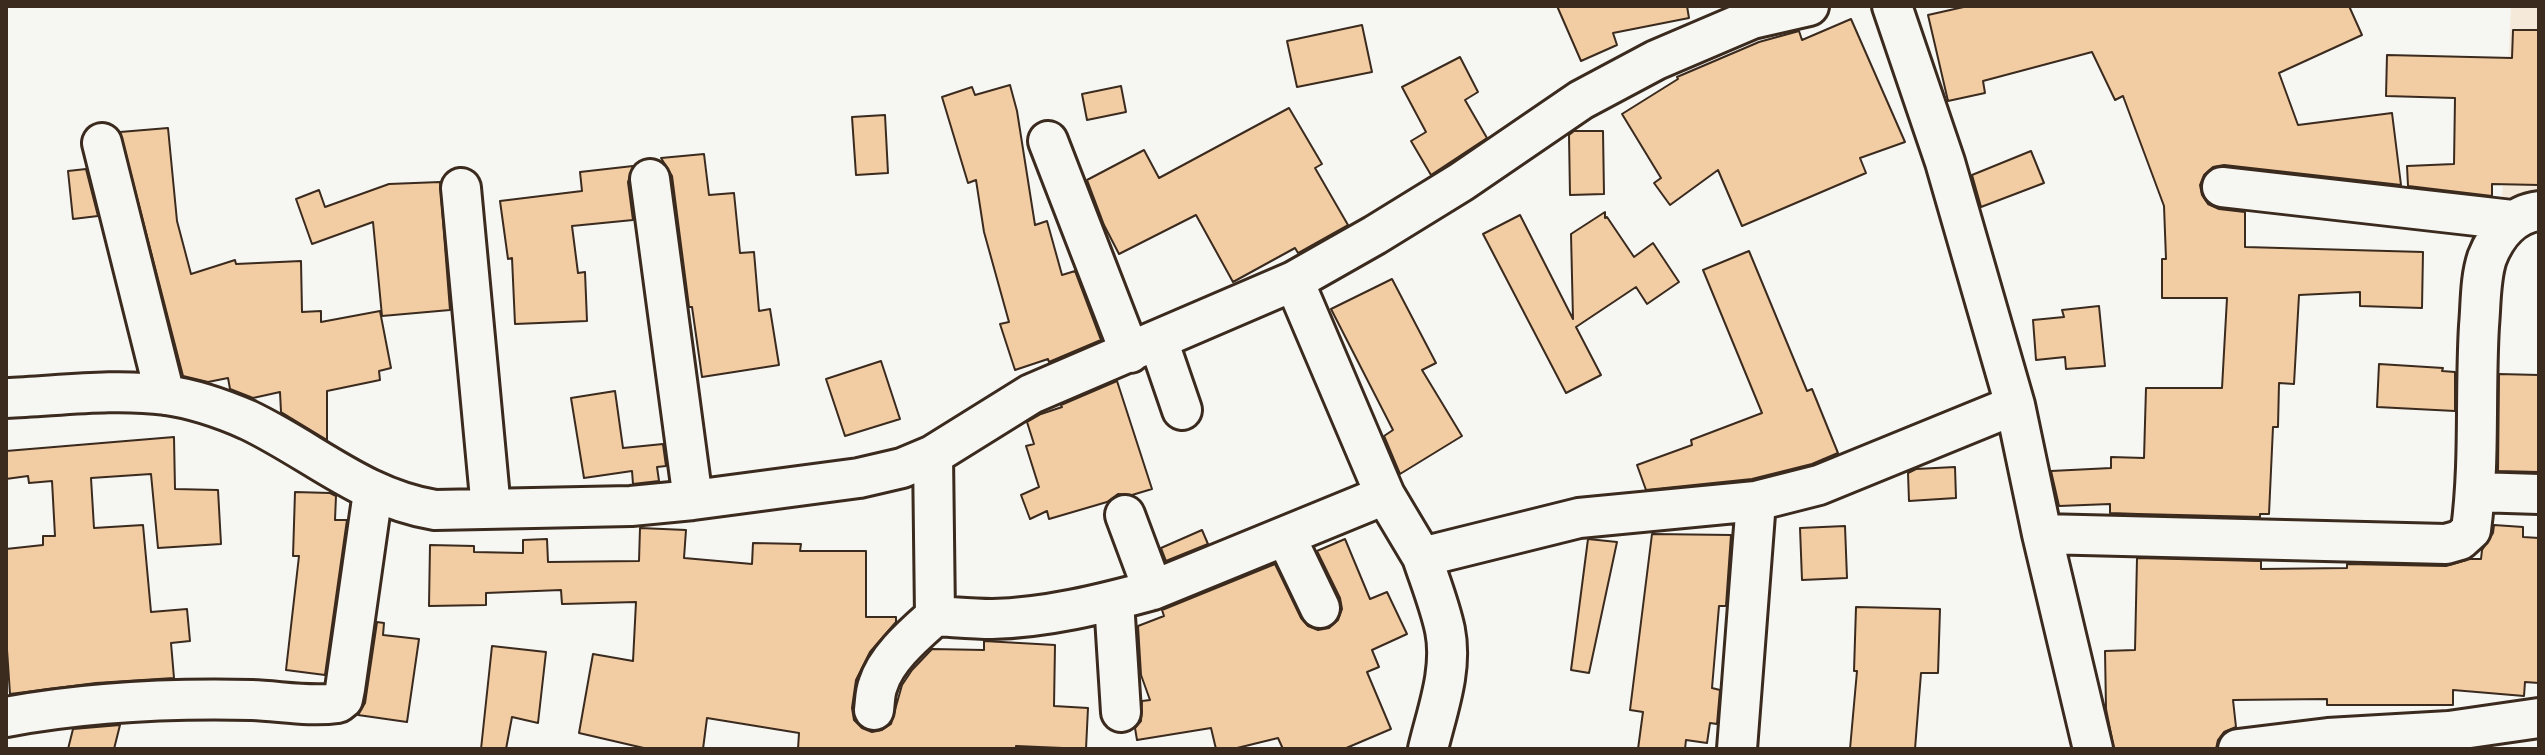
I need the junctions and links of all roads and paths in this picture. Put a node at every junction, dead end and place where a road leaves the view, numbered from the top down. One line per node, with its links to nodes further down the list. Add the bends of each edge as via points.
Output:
1 (1809, 6): 3 (street)
2 (1892, 6): 14 (street, via 1945,162)
3 (1751, 13): 10 (street, via 1581,100 1449,190)
4 (1048, 141): 11 (street)
5 (102, 143): 12 (street)
6 (650, 179): 21 (street)
7 (2222, 187): 9 (street)
8 (461, 188): 23 (street)
9 (2525, 216): 18 (street, via 2495,242 2482,281)
10 (1294, 281): 11 (street); 20 (street)
11 (1144, 346): 15 (street); 16 (street, via 1031,394)
12 (165, 395): 13 (street); 17 (street, via 247,420)
13 (6, 398)
14 (2015, 405): 22 (street, via 1819,485); 25 (street)
15 (1182, 410)
16 (933, 455): 21 (street, via 859,478); 31 (street)
17 (373, 492): 23 (street, via 435,510); 34 (street, via 345,689 338,703 104,703)
18 (2476, 492): 19 (street); 25 (street, via 2471,530 2446,544)
19 (2539, 494)
20 (1385, 495): 26 (street); 27 (street)
21 (693, 500): 23 (street)
22 (1756, 501): 27 (street, via 1579,518); 37 (street)
23 (491, 509)
24 (1125, 515): 28 (street)
25 (2042, 534): 38 (street)
26 (1286, 537): 28 (street); 30 (street)
27 (1422, 557): 36 (street, via 1445,631 1447,658)
28 (1153, 590): 29 (street)
29 (1114, 601): 31 (street, via 993,619); 33 (street)
30 (1320, 608)
31 (935, 616): 32 (street, via 892,661 878,683)
32 (874, 710)
33 (1121, 712)
34 (6, 717)
35 (2539, 718): 39 (street)
36 (1428, 749)
37 (1737, 749)
38 (2093, 749)
39 (2238, 749)

